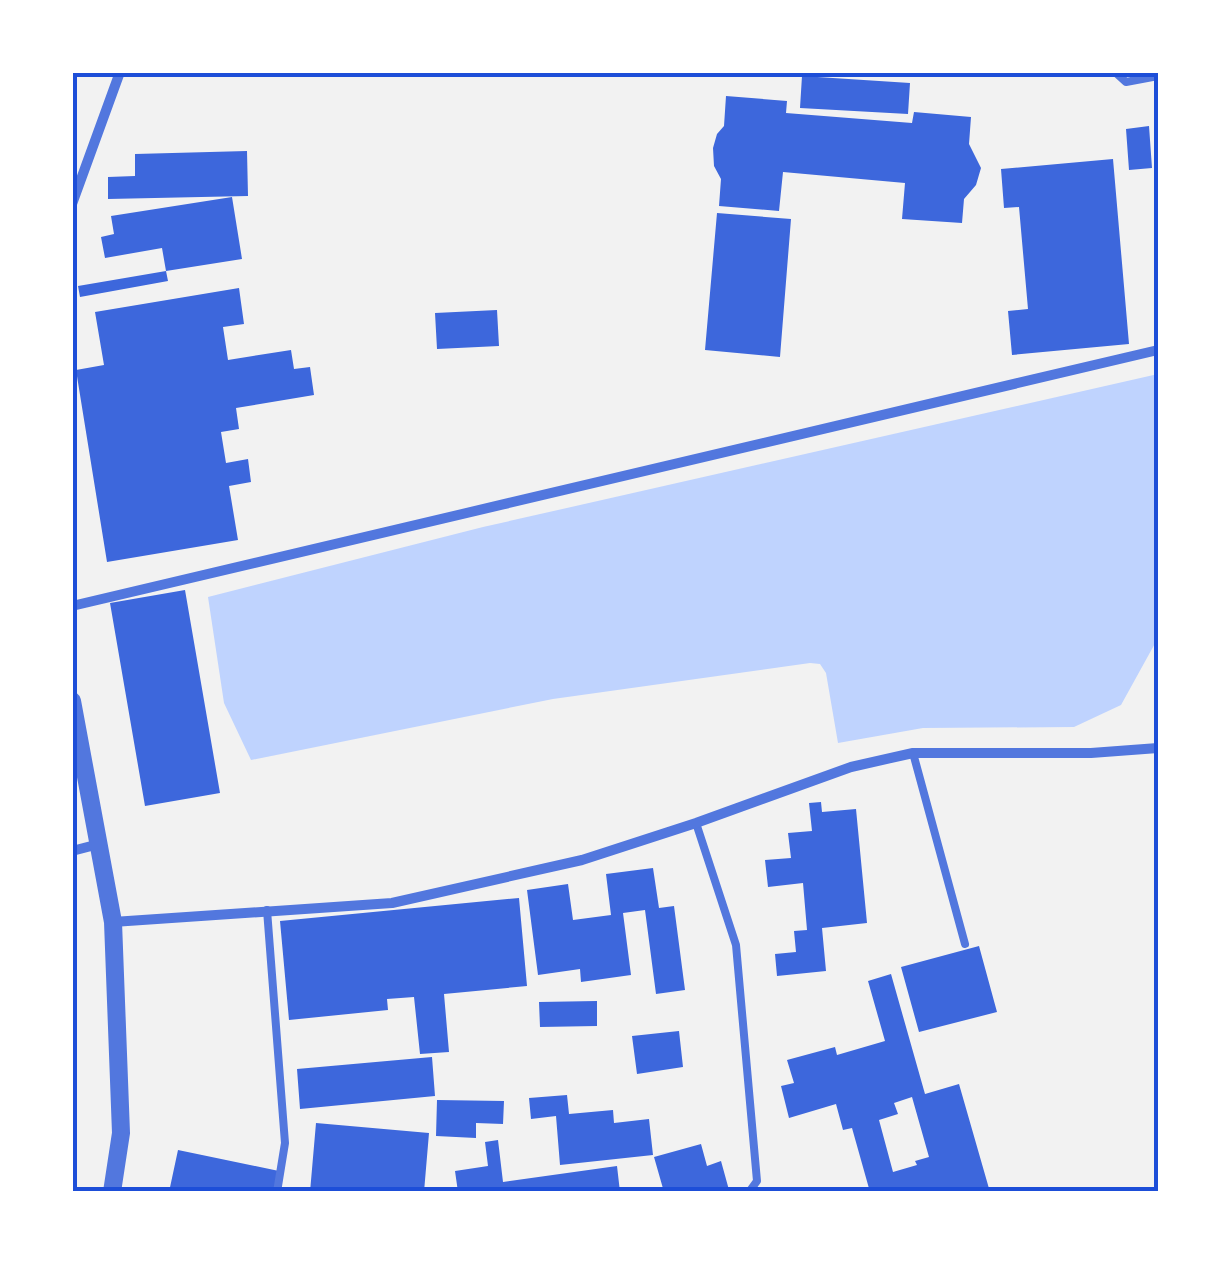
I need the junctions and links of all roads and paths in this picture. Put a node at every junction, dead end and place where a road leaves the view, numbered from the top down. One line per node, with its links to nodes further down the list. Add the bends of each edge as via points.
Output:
1 (120, 72): 4 (street)
2 (1114, 72): 3 (lane, via 1126,82)
3 (1158, 76)
4 (72, 204)
5 (1158, 350): 6 (street)
6 (72, 606)
7 (72, 701): 11 (street)
8 (1158, 748): 9 (street)
9 (913, 753): 10 (street, via 851,767); 15 (lane)
10 (696, 824): 13 (street, via 582,860 392,903); 18 (lane, via 736,944 758,1181)
11 (99, 844): 12 (street); 14 (street)
12 (72, 851)
13 (267, 910): 14 (street); 17 (lane, via 284,1143)
14 (113, 922): 16 (street, via 121,1133)
15 (965, 944)
16 (112, 1192)
17 (277, 1192)
18 (748, 1192)

